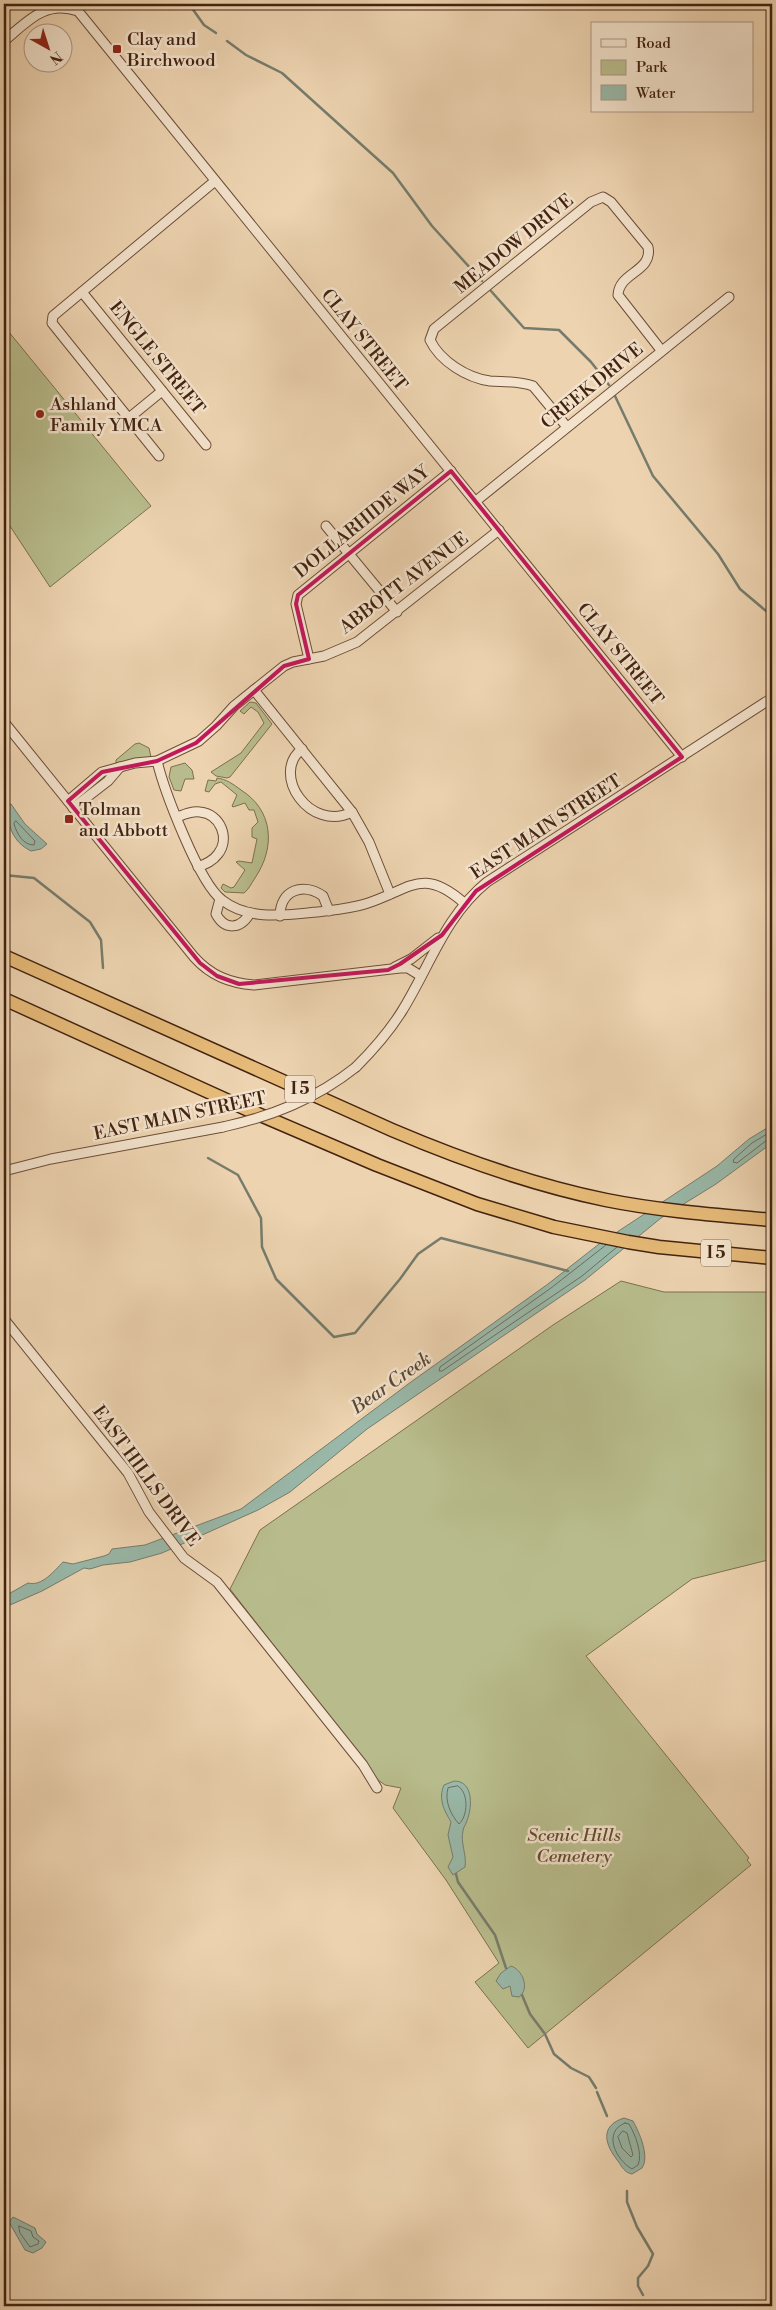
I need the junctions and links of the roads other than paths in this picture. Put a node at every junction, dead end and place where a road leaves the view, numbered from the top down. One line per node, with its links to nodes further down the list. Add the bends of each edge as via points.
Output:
1 (4, 41): 2 (street, CLAY STREET, via 53,4 66,5 78,11)
2 (215, 181): 3 (street); 11 (street, CLAY STREET)
3 (82, 292): 6 (street, ENGLE STREET); 7 (street, via 53,316 52,323)
4 (729, 297): 5 (street, CREEK DRIVE)
5 (661, 350): 8 (street, CREEK DRIVE); 8 (street, MEADOW DRIVE, via 618,295 618,288 623,282 646,263 648,247 611,202 602,197 591,202 434,329 430,340 433,346 455,366 478,378 533,386)
6 (162, 391): 7 (street); 9 (street, ENGLE STREET)
7 (129, 418): 10 (street)
8 (566, 427): 12 (street, CREEK DRIVE)
9 (206, 445)
10 (159, 456)
11 (451, 471): 12 (street, CLAY STREET); 15 (street, DOLLARHIDE WAY)
12 (476, 501): 14 (street, CLAY STREET)
13 (326, 526): 15 (street)
14 (499, 530): 16 (street, ABBOTT AVENUE); 22 (street, CLAY STREET)
15 (348, 553): 16 (street); 17 (street, DOLLARHIDE WAY, via 296,599)
16 (397, 612): 17 (street, ABBOTT AVENUE, via 358,642)
17 (309, 659): 18 (street, ABBOTT AVENUE, via 284,666)
18 (254, 690): 21 (street); 23 (street, ABBOTT AVENUE, via 199,741)
19 (772, 698): 22 (street, EAST MAIN STREET)
20 (4, 722): 24 (street)
21 (302, 749): 25 (street); 25 (street, via 291,763 290,774 297,794 306,806 334,818)
22 (682, 757): 30 (street, EAST MAIN STREET, via 487,882)
23 (157, 761): 24 (street, ABBOTT AVENUE, via 102,772); 26 (street)
24 (71, 804): 36 (street, via 194,957 217,976 254,985)
25 (352, 812): 28 (street, via 369,842)
26 (177, 817): 27 (street); 27 (street, via 200,812 212,816 221,827 224,840 219,853)
27 (198, 867): 29 (street)
28 (390, 894): 30 (street, via 426,882 444,887); 31 (street, via 357,907)
29 (220, 900): 32 (street); 32 (street, via 216,914 227,926 241,925)
30 (464, 903): 34 (street, EAST MAIN STREET)
31 (329, 911): 33 (street); 33 (street, via 323,896 306,888 287,896 282,902)
32 (250, 913): 33 (street)
33 (280, 916)
34 (442, 935): 36 (street, via 410,959); 37 (street, EAST MAIN STREET)
35 (4, 956): 40 (highway, I 5, via 452,1156 604,1199)
36 (388, 970): 37 (street, via 408,968)
37 (421, 976): 39 (street, EAST MAIN STREET, bridge, via 389,1030 356,1067 329,1087 295,1105 254,1120 50,1159)
38 (4, 999): 41 (highway, I 5, via 244,1108 477,1204 582,1233 659,1247)
39 (4, 1171)
40 (772, 1220)
41 (772, 1258)
42 (4, 1319): 43 (street, EAST HILLS DRIVE, via 128,1473 149,1512 178,1550 217,1582 363,1765)
43 (377, 1788)

